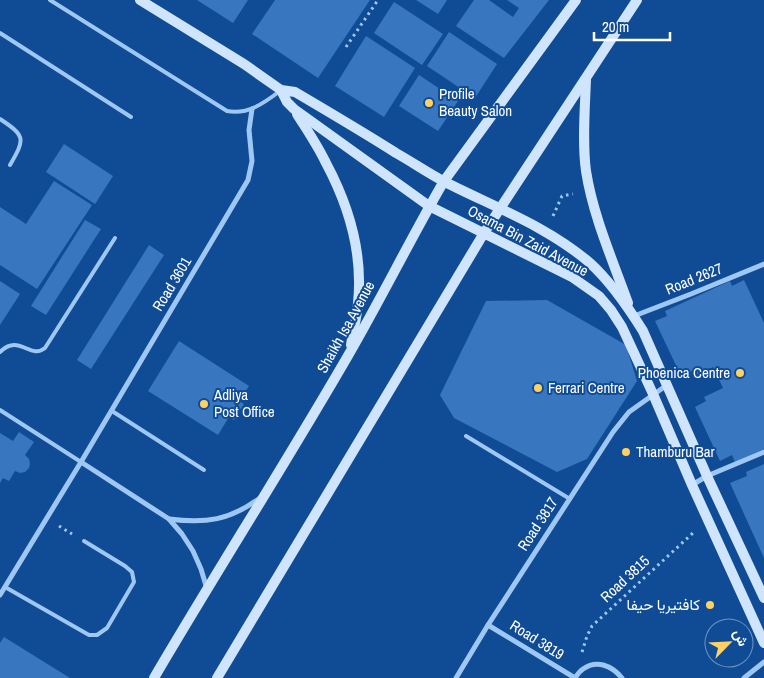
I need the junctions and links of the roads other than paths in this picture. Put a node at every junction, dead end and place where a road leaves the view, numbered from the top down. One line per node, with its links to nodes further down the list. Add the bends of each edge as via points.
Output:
1 (50, 0): 8 (lane, via 227,111)
2 (140, 0): 7 (main road, Osama Bin Zaid Avenue)
3 (576, 0): 13 (main road, Shaikh Isa Avenue)
4 (637, 0): 6 (main road)
5 (0, 34): 10 (lane)
6 (586, 78): 15 (main road); 19 (main road, via 586,171 599,223)
7 (281, 90): 8 (lane); 9 (main road, Osama Bin Zaid Avenue); 13 (main road, Osama Bin Zaid Avenue, via 296,92)
8 (252, 109): 25 (street, Road 3601, via 249,130 252,161 248,180)
9 (294, 109): 14 (main road, Osama Bin Zaid Avenue); 21 (main road, via 326,162 342,195 353,230 358,303)
10 (131, 117)
11 (0, 119): 12 (lane, via 14,128 20,137 20,149)
12 (10, 165)
13 (444, 181): 14 (main road, Shaikh Isa Avenue); 15 (main road, Osama Bin Zaid Avenue)
14 (429, 206): 16 (main road, Osama Bin Zaid Avenue); 21 (main road, Shaikh Isa Avenue)
15 (500, 207): 16 (main road); 19 (main road, Osama Bin Zaid Avenue, via 546,231 591,264)
16 (484, 233): 23 (main road, Osama Bin Zaid Avenue, via 572,277 598,296 622,327); 44 (main road)
17 (114, 238): 20 (lane, via 45,348 38,352 15,345)
18 (764, 264): 19 (street, Road 2627)
19 (633, 315): 22 (main road, Osama Bin Zaid Avenue)
20 (0, 352)
21 (350, 353): 32 (main road, Shaikh Isa Avenue)
22 (667, 385): 23 (street, Road 3817); 30 (main road, Osama Bin Zaid Avenue)
23 (653, 394): 31 (main road, Osama Bin Zaid Avenue); 33 (street, Road 3817, via 629,412)
24 (0, 410): 28 (lane)
25 (112, 411): 28 (street, Road 3601); 29 (lane)
26 (466, 436): 33 (lane)
27 (764, 452): 30 (street)
28 (81, 462): 34 (street); 36 (street, Road 3601)
29 (204, 470)
30 (707, 476): 31 (street); 39 (main road, Osama Bin Zaid Avenue)
31 (692, 485): 41 (main road, Osama Bin Zaid Avenue)
32 (264, 494): 34 (street, via 248,506 216,519); 37 (main road, Shaikh Isa Avenue)
33 (570, 499): 40 (street, Road 3817)
34 (169, 519): 37 (street, via 193,551)
35 (84, 541): 36 (lane, via 125,566 132,572 134,582 107,628 97,635 89,635)
36 (5, 587): 38 (street, Road 3601)
37 (207, 589): 43 (main road, Shaikh Isa Avenue)
38 (0, 595)
39 (764, 598)
40 (488, 625): 45 (street, Road 3817); 46 (street, Road 3819)
41 (764, 643)
42 (764, 662): 48 (street)
43 (154, 678)
44 (217, 678)
45 (456, 678)
46 (575, 678): 47 (street, Road 3819, via 582,669 601,664)
47 (622, 678)
48 (744, 678)

